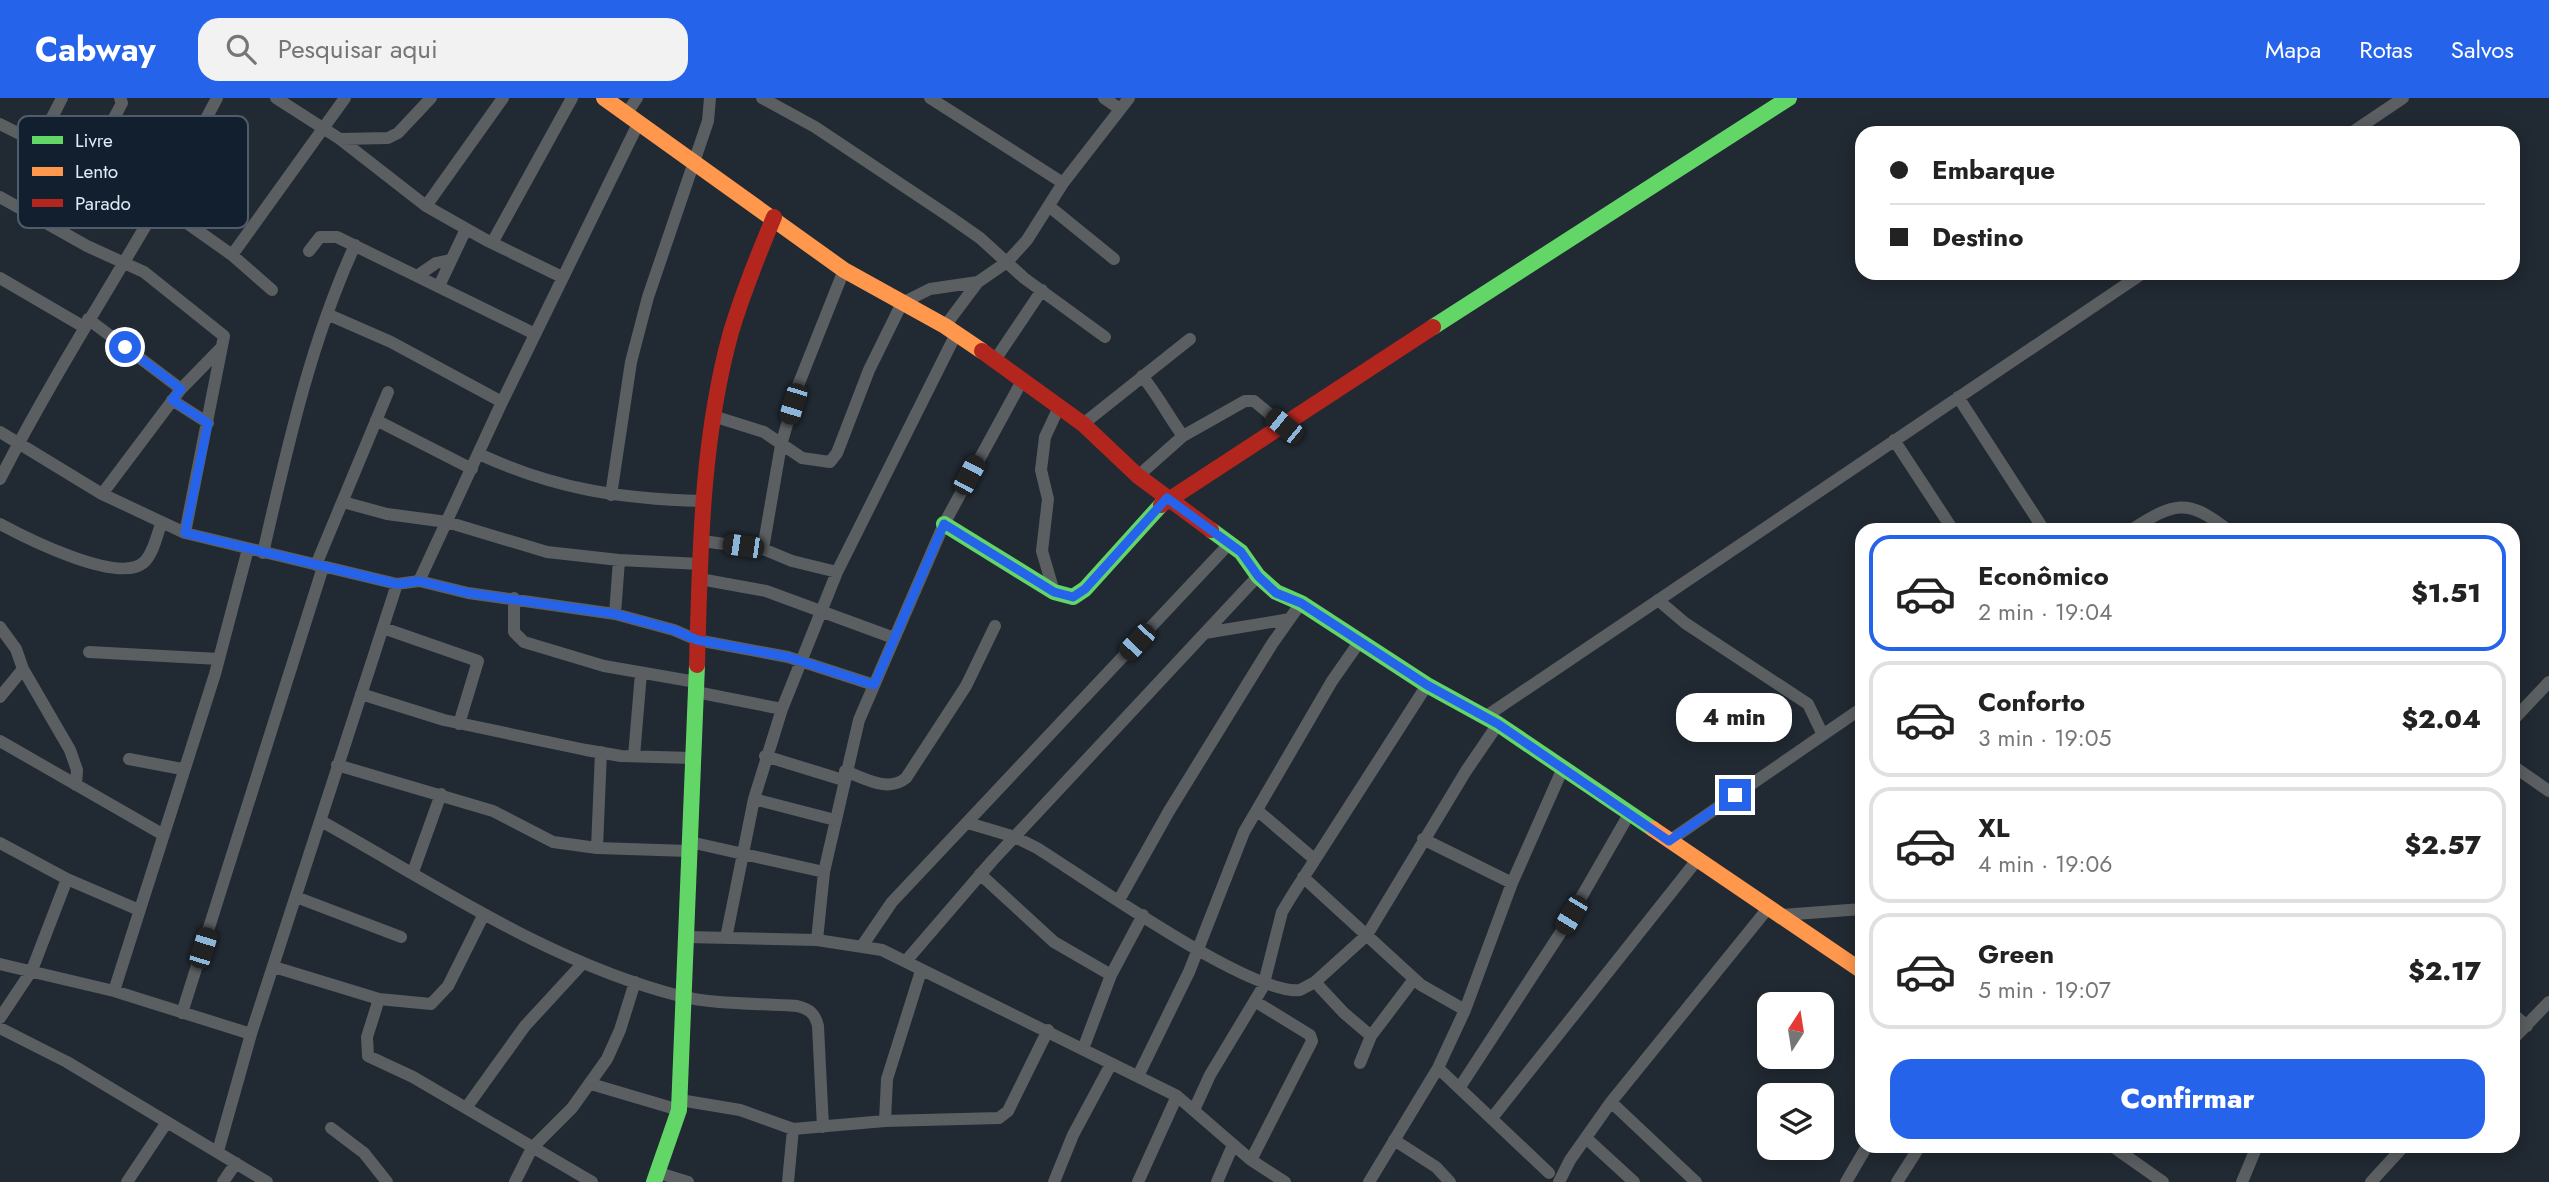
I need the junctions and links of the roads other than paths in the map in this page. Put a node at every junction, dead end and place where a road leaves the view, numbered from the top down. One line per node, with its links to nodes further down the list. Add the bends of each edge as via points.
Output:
1 (62, 98): 19 (street)
2 (120, 98): 20 (street, via 122,103)
3 (217, 98): 21 (street)
4 (276, 98): 25 (street)
5 (345, 98): 25 (street)
6 (431, 98): 27 (street, via 388,138)
7 (503, 98): 31 (street)
8 (572, 98): 39 (street)
9 (604, 98): 22 (street)
10 (637, 98): 22 (street)
11 (710, 98): 28 (street)
12 (762, 98): 46 (street, via 815,127 940,210)
13 (930, 98): 29 (street)
14 (1104, 98): 18 (street)
15 (1129, 98): 18 (street)
16 (1789, 98): 79 (street)
17 (2403, 98): 24 (street)
18 (1120, 109): 29 (street)
19 (53, 116)
20 (114, 116)
21 (207, 116)
22 (633, 118): 28 (street); 51 (street)
23 (0, 124): 26 (street)
24 (2361, 126)
25 (322, 127): 27 (street); 43 (street)
26 (18, 134)
27 (340, 139): 31 (street)
28 (696, 161): 34 (street); 90 (street, via 652,284 631,362)
29 (1063, 183): 33 (street)
30 (0, 197): 32 (street)
31 (426, 206): 38 (street)
32 (18, 207)
33 (1050, 207): 44 (street); 46 (street)
34 (774, 217): 48 (street); 75 (street, via 738,299)
35 (56, 228): 47 (street)
36 (146, 228): 41 (street)
37 (195, 228): 43 (street)
38 (466, 229): 39 (street); 45 (street)
39 (492, 243): 51 (street)
40 (355, 246): 42 (street, via 325,236 315,240); 50 (street); 59 (street)
41 (135, 247): 47 (street); 49 (street)
42 (309, 251)
43 (232, 254): 56 (street)
44 (1114, 259)
45 (450, 260): 50 (street); 55 (street)
46 (1007, 262): 54 (street); 57 (street)
47 (124, 265): 49 (street); 60 (street)
48 (844, 270): 58 (street); 84 (street, via 799,383)
49 (144, 272): 65 (street, via 222,334)
50 (417, 276): 55 (street)
51 (562, 277): 62 (street)
52 (0, 278): 60 (street)
53 (2133, 280): 71 (street)
54 (978, 282): 58 (street, via 930,289); 61 (street)
55 (439, 286): 62 (street)
56 (272, 290)
57 (1042, 290): 63 (street); 66 (street)
58 (902, 303): 61 (street); 84 (street, via 832,461 826,464 802,458)
59 (327, 314): 73 (street, via 391,342); 107 (street, via 287,449)
60 (86, 323): 69 (street); 83 (street)
61 (950, 330): 66 (street); 111 (street)
62 (535, 334): 73 (street)
63 (1105, 337)
64 (1190, 339): 67 (street)
65 (222, 347): 69 (street); 77 (street)
66 (995, 360): 68 (street)
67 (1143, 376): 78 (street); 81 (street)
68 (1023, 379): 74 (street); 101 (street)
69 (181, 389): 72 (street)
70 (388, 392): 76 (street)
71 (1958, 397): 82 (street); 96 (street)
72 (172, 400): 77 (street); 89 (street)
73 (502, 402): 85 (street)
74 (1059, 407): 78 (street); 115 (street, via 1045,437 1041,470 1048,499 1042,551)
75 (713, 416): 84 (street, via 757,429); 92 (street)
76 (376, 420): 86 (street); 93 (street)
77 (208, 423): 102 (street)
78 (1083, 424): 87 (street)
79 (1284, 426): 81 (street, via 1248,400); 91 (street)
80 (0, 432): 83 (street)
81 (1183, 436): 87 (street)
82 (1894, 440): 95 (street); 117 (street)
83 (18, 443): 88 (street); 89 (street)
84 (781, 445): 106 (street)
85 (479, 454): 86 (street); 90 (street, via 536,478)
86 (472, 469): 94 (street)
87 (1138, 476): 91 (street)
88 (0, 479)
89 (102, 494): 100 (street)
90 (611, 495): 92 (street)
91 (1167, 498): 104 (street); 115 (street, via 1085,589 1073,597)
92 (703, 501): 103 (street)
93 (343, 502): 94 (street); 109 (street)
94 (447, 522): 108 (street, via 547,552); 113 (street)
95 (1948, 523)
96 (2040, 523)
97 (2143, 523): 98 (street, via 2178,506 2197,509)
98 (2215, 523)
99 (0, 524): 100 (street, via 66,556 126,568 142,564 148,557)
100 (161, 524): 102 (street)
101 (944, 524): 115 (street); 126 (street)
102 (185, 533): 105 (street)
103 (702, 541): 106 (street); 110 (street)
104 (1229, 544): 112 (street); 165 (street)
105 (248, 549): 107 (street); 130 (street)
106 (763, 549): 111 (street)
107 (263, 553): 109 (street)
108 (619, 560): 110 (street); 120 (street)
109 (320, 566): 114 (street); 214 (street)
110 (700, 571): 119 (street); 127 (street)
111 (836, 572): 119 (street)
112 (1258, 576): 118 (street, via 1276,593); 125 (street)
113 (419, 581): 114 (street); 116 (street)
114 (397, 584): 124 (street)
115 (1054, 592)
116 (514, 598): 120 (street); 133 (street, via 514,632 523,642)
117 (1658, 600): 143 (street); 145 (street, via 1685,623 1808,704)
118 (1301, 603): 121 (street); 128 (street)
119 (820, 609): 126 (street); 131 (street)
120 (615, 614): 127 (street)
121 (1290, 619): 125 (street); 183 (street, via 1169,811)
122 (995, 626): 156 (street, via 966,686 906,778 886,785)
123 (0, 627): 132 (street)
124 (383, 628): 138 (street); 144 (street, via 478,661)
125 (1205, 634): 167 (street)
126 (894, 638): 135 (street)
127 (697, 640): 131 (street); 137 (street)
128 (1360, 640): 136 (street); 161 (street)
129 (89, 652): 130 (street)
130 (219, 659): 154 (street)
131 (802, 661): 135 (street); 140 (street)
132 (23, 669): 139 (street); 157 (street, via 75,761)
133 (642, 673): 137 (street); 148 (street)
134 (2549, 682): 142 (street)
135 (874, 685): 156 (street)
136 (1427, 685): 143 (street); 174 (street)
137 (696, 687): 140 (street); 150 (street)
138 (361, 694): 144 (street); 152 (street)
139 (0, 697)
140 (782, 709): 149 (street)
141 (1855, 712): 145 (street)
142 (2520, 713)
143 (1491, 721): 153 (street); 168 (street)
144 (459, 724): 147 (street)
145 (1822, 733): 169 (street)
146 (0, 741): 157 (street)
147 (601, 752): 148 (street); 172 (street)
148 (634, 756): 150 (street)
149 (765, 756): 156 (street); 160 (street)
150 (693, 758): 171 (street)
151 (129, 759): 154 (street)
152 (337, 765): 159 (street); 164 (street)
153 (1563, 768): 162 (street); 181 (street)
154 (182, 769): 166 (street)
155 (2520, 771): 158 (street)
156 (844, 776): 163 (street)
157 (76, 785): 166 (street)
158 (2549, 791)
159 (441, 794): 172 (street, via 493,811 540,837); 176 (street)
160 (754, 799): 163 (street); 173 (street)
161 (1258, 811): 174 (street); 195 (street, via 1236,848)
162 (1628, 816): 169 (street); 229 (street, via 1563,929)
163 (835, 820): 177 (street)
164 (321, 821): 176 (street); 182 (street)
165 (968, 823): 167 (street); 194 (street, via 886,909)
166 (162, 835): 185 (street)
167 (1015, 837): 178 (street); 183 (street)
168 (1423, 839): 181 (street); 189 (street)
169 (1669, 841): 175 (street)
170 (0, 843): 180 (street)
171 (689, 847): 172 (street); 173 (street); 191 (street)
172 (597, 848)
173 (742, 852): 177 (street); 192 (street)
174 (1314, 858): 179 (street)
175 (1697, 860): 186 (street); 235 (street)
176 (413, 872): 187 (street)
177 (824, 872): 193 (street)
178 (981, 874): 196 (street); 203 (street, via 1054,942)
179 (1303, 877): 189 (street); 206 (street, via 1282,912)
180 (67, 879): 185 (street); 201 (street)
181 (1512, 883): 213 (street)
182 (296, 897): 190 (street); 200 (street)
183 (1119, 900): 188 (street)
184 (1855, 909): 186 (street)
185 (139, 910): 208 (street)
186 (1776, 911): 199 (street); 231 (street)
187 (484, 914): 197 (street); 210 (street, via 439,998 421,1005)
188 (1143, 915): 195 (street); 203 (street)
189 (1367, 935): 204 (street); 207 (street)
190 (401, 937)
191 (686, 937): 192 (street); 209 (street)
192 (726, 938): 193 (street)
193 (817, 940): 194 (street)
194 (862, 946): 196 (street)
195 (1198, 951): 206 (street); 227 (street)
196 (906, 961): 202 (street)
197 (583, 963): 205 (street); 233 (street, via 525,1026)
198 (0, 964): 201 (street)
199 (1855, 966)
200 (274, 967): 210 (street); 221 (street)
201 (32, 970): 208 (street); 215 (street)
202 (921, 971): 219 (street); 236 (street, via 887,1079)
203 (1111, 975): 223 (street)
204 (1414, 979): 213 (street); 222 (street)
205 (635, 982): 209 (street); 228 (street, via 620,1030)
206 (1265, 982): 207 (street, via 1293,990); 211 (street)
207 (1315, 982): 222 (street)
208 (114, 991): 214 (street)
209 (682, 997): 232 (street); 238 (street, via 797,1006 814,1014)
210 (379, 999): 233 (street, via 367,1037 368,1056)
211 (1256, 1002): 234 (street); 251 (street, via 1310,1035 1312,1041)
212 (2549, 1002): 217 (street)
213 (1465, 1010): 226 (street)
214 (182, 1013): 221 (street)
215 (0, 1018)
216 (2520, 1020): 217 (street)
217 (2527, 1026): 220 (street)
218 (0, 1028): 237 (street)
219 (1048, 1030): 223 (street); 236 (street, via 1004,1117)
220 (2520, 1032)
221 (251, 1034): 245 (street)
222 (1371, 1036): 224 (street)
223 (1083, 1049): 225 (street)
224 (1360, 1063)
225 (1110, 1066): 227 (street); 263 (street)
226 (1438, 1068): 229 (street); 242 (street)
227 (1138, 1076): 230 (street)
228 (592, 1084): 232 (street); 244 (street)
229 (1460, 1087): 235 (street)
230 (1177, 1097): 234 (street); 264 (street)
231 (1611, 1102): 241 (street); 271 (street)
232 (680, 1105): 240 (street, via 740,1110); 254 (street)
233 (466, 1108): 244 (street)
234 (1194, 1110): 243 (street)
235 (1492, 1118): 253 (street)
236 (885, 1121): 238 (street)
237 (167, 1122): 245 (street); 255 (street)
238 (823, 1127): 240 (street)
239 (331, 1128): 258 (street, via 364,1153)
240 (793, 1129): 262 (street)
241 (1586, 1138): 253 (street); 270 (street)
242 (1394, 1140): 267 (street); 268 (street, via 1436,1167)
243 (1233, 1145): 251 (street); 265 (street)
244 (532, 1148): 259 (street); 260 (street)
245 (218, 1151): 252 (street)
246 (1863, 1153): 272 (street)
247 (1916, 1153): 273 (street)
248 (2122, 1153): 274 (street)
249 (2254, 1153): 275 (street)
250 (2398, 1153): 276 (street)
251 (1251, 1160): 266 (street)
252 (236, 1163): 256 (street); 257 (street)
253 (1554, 1177): 269 (street)
254 (656, 1178): 261 (street)
255 (127, 1182)
256 (223, 1182)
257 (267, 1182)
258 (387, 1182)
259 (515, 1182)
260 (592, 1182)
261 (688, 1182)
262 (788, 1182)
263 (1054, 1182)
264 (1138, 1182)
265 (1217, 1182)
266 (1285, 1182)
267 (1369, 1182)
268 (1450, 1182)
269 (1537, 1182)
270 (1634, 1182)
271 (1696, 1182)
272 (1846, 1182)
273 (1897, 1182)
274 (2163, 1182)
275 (2242, 1182)
276 (2371, 1182)

